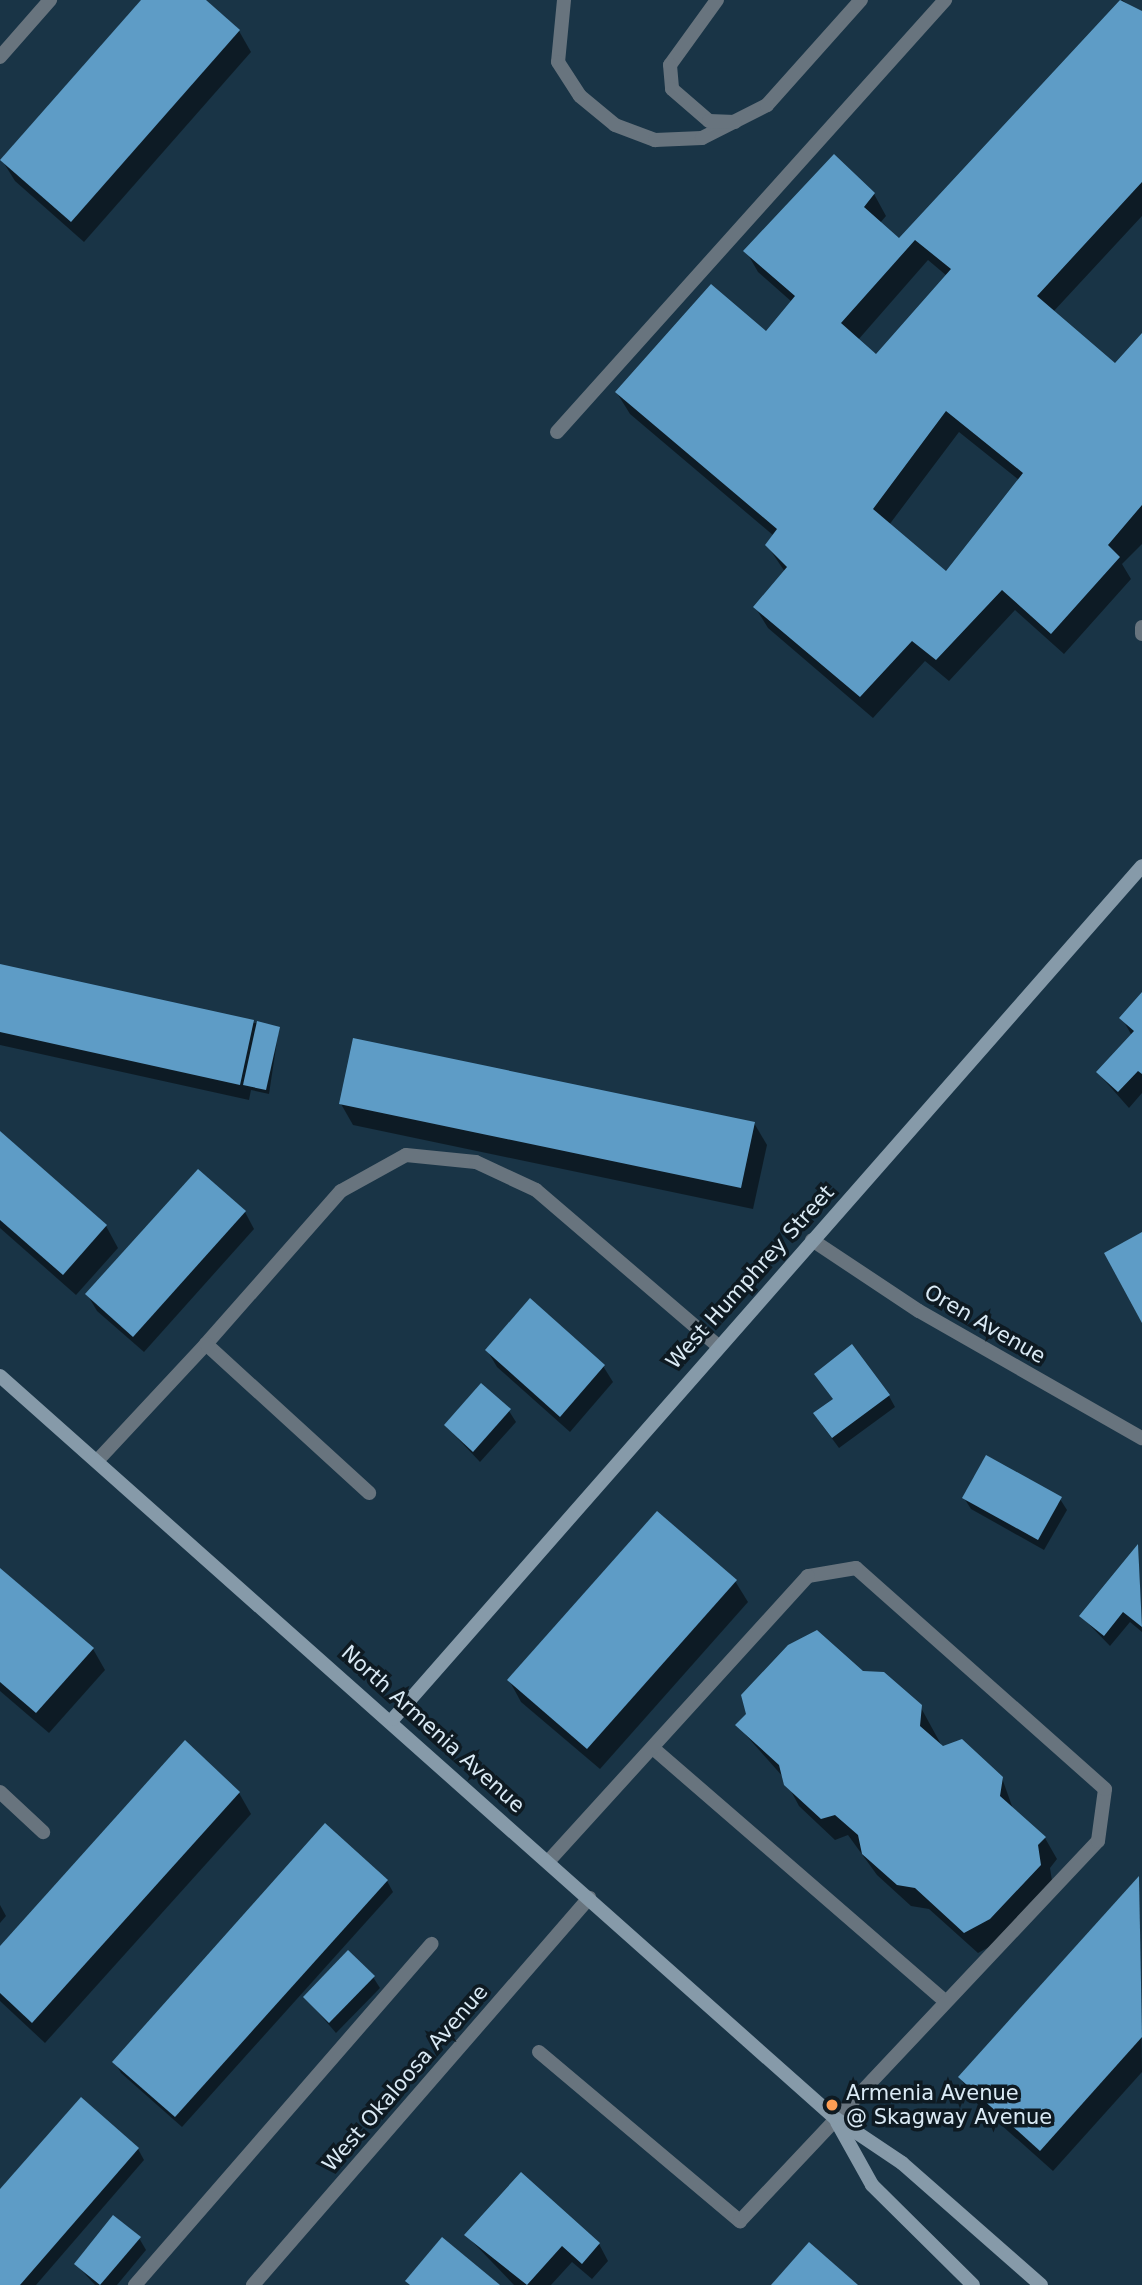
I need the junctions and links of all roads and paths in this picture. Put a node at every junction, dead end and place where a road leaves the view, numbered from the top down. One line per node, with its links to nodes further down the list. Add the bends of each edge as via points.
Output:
1 (50, 0): 6 (street)
2 (564, 0): 7 (street, via 558,62 580,96 615,125 655,140 702,138)
3 (717, 0): 7 (street, via 670,65 672,89 709,121)
4 (861, 0): 7 (street, via 767,105)
5 (946, 0): 8 (street)
6 (0, 57)
7 (741, 122)
8 (557, 432)
9 (1142, 627): 10 (street)
10 (1142, 634)
11 (1142, 866): 12 (main road, West Humphrey Street)
12 (812, 1240): 14 (main road, West Humphrey Street); 16 (street, Oren Avenue, via 919,1311)
13 (206, 1345): 14 (street, via 341,1191 406,1155 476,1162 536,1190); 17 (street); 18 (street)
14 (717, 1345): 19 (main road, West Humphrey Street)
15 (0, 1376): 17 (main road, North Armenia Avenue)
16 (1142, 1438)
17 (97, 1461): 19 (main road, North Armenia Avenue)
18 (369, 1493)
19 (393, 1719): 23 (main road, North Armenia Avenue)
20 (654, 1749): 23 (street); 26 (street); 26 (street, via 808,1576 856,1568 910,1614 1105,1789 1098,1841)
21 (0, 1792): 22 (street)
22 (43, 1832)
23 (549, 1861): 24 (main road, North Armenia Avenue)
24 (589, 1898): 28 (main road, North Armenia Avenue); 30 (street, West Okaloosa Avenue)
25 (431, 1944): 29 (street)
26 (944, 2000): 28 (street)
27 (539, 2052): 28 (street, via 740,2221)
28 (835, 2118): 31 (main road, North Armenia Avenue, via 872,2185); 32 (main road, North Armenia Avenue, via 902,2163)
29 (135, 2285)
30 (253, 2285)
31 (973, 2285)
32 (1041, 2285)

